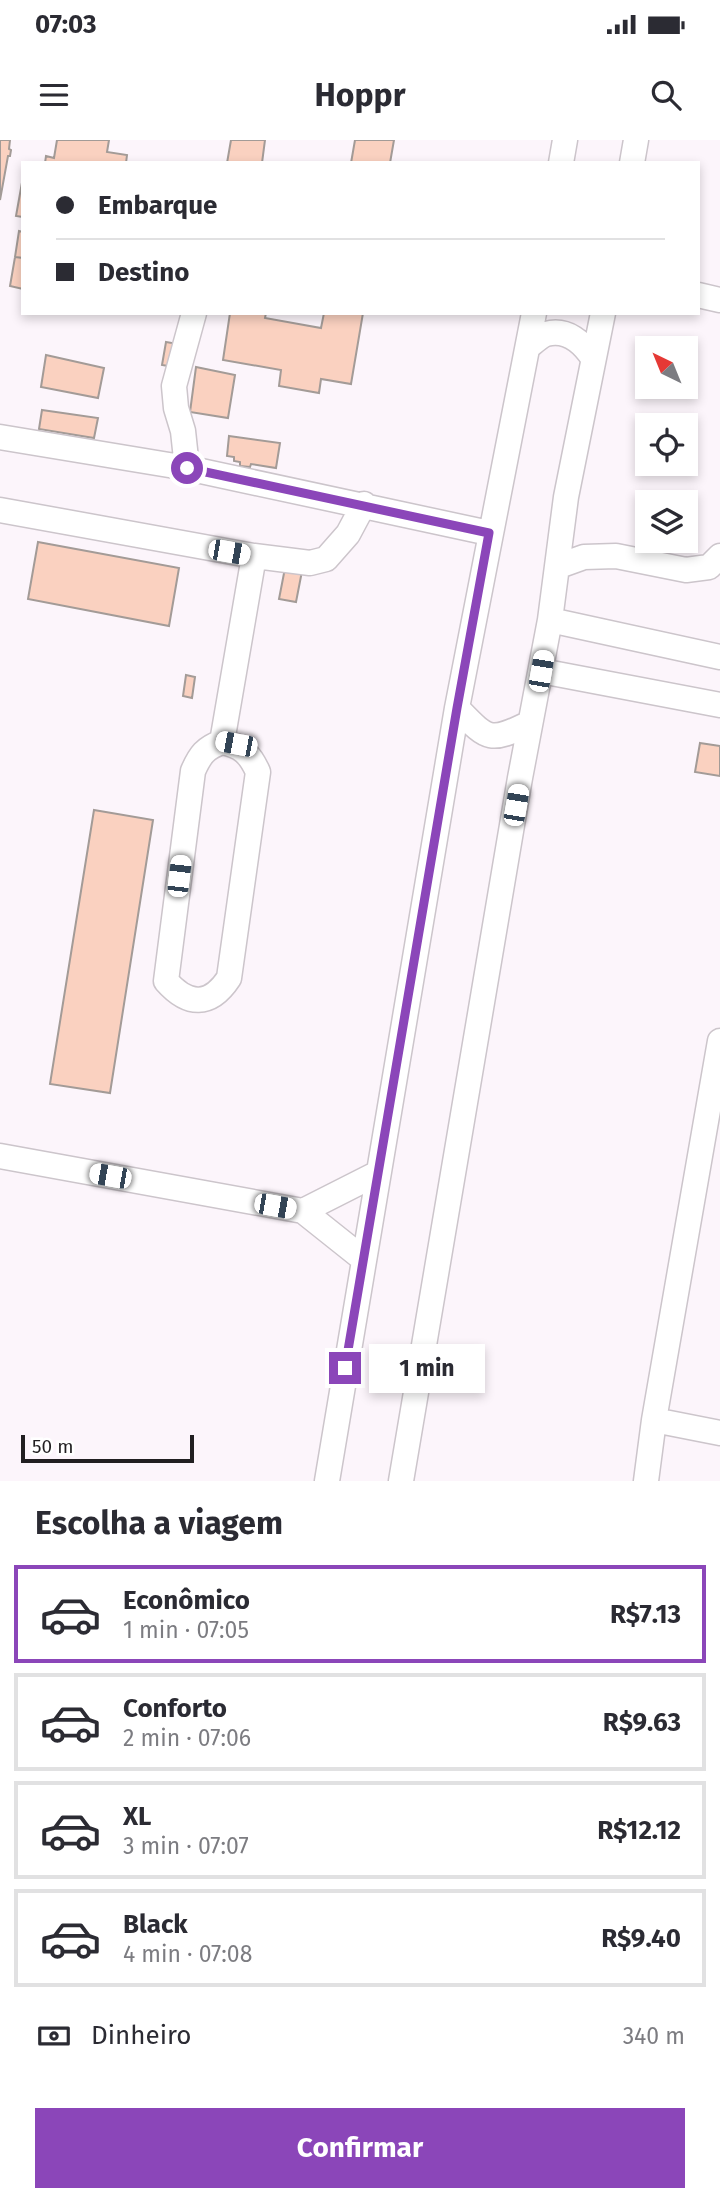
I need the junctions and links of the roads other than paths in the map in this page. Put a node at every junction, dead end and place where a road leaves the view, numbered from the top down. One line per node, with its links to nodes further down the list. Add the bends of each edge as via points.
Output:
1 (565, 140): 3 (street)
2 (636, 140): 4 (street)
3 (561, 161)
4 (632, 161)
5 (700, 295): 6 (street)
6 (720, 300)
7 (193, 315): 13 (street, via 174,386)
8 (534, 315): 10 (street)
9 (603, 315): 11 (street)
10 (528, 347): 11 (street, via 546,334 564,334 581,341); 16 (street)
11 (593, 358): 19 (street, via 566,497)
12 (0, 437): 13 (street)
13 (187, 468): 14 (street)
14 (364, 504): 16 (street); 17 (street, via 348,534 326,559 310,564)
15 (0, 510): 17 (street)
16 (489, 533): 24 (street)
17 (254, 556): 26 (street)
18 (720, 556): 19 (street, via 709,567 686,570 616,556 584,557)
19 (559, 566): 20 (street)
20 (550, 620): 21 (street); 22 (street)
21 (720, 657)
22 (541, 671): 23 (street); 25 (street)
23 (720, 705)
24 (457, 708): 25 (street, via 489,736 502,737); 30 (street)
25 (530, 723): 36 (street)
26 (222, 741): 26 (street, via 247,752 258,772 229,978 208,998 192,1000 178,995 166,981 193,771 207,747)
27 (720, 1041): 28 (street)
28 (712, 1137): 33 (street)
29 (0, 1156): 31 (street)
30 (378, 1173): 31 (street); 32 (street)
31 (303, 1211): 32 (street)
32 (362, 1258): 35 (street)
33 (654, 1420): 34 (street); 37 (street)
34 (720, 1433)
35 (331, 1480)
36 (401, 1481)
37 (646, 1481)

